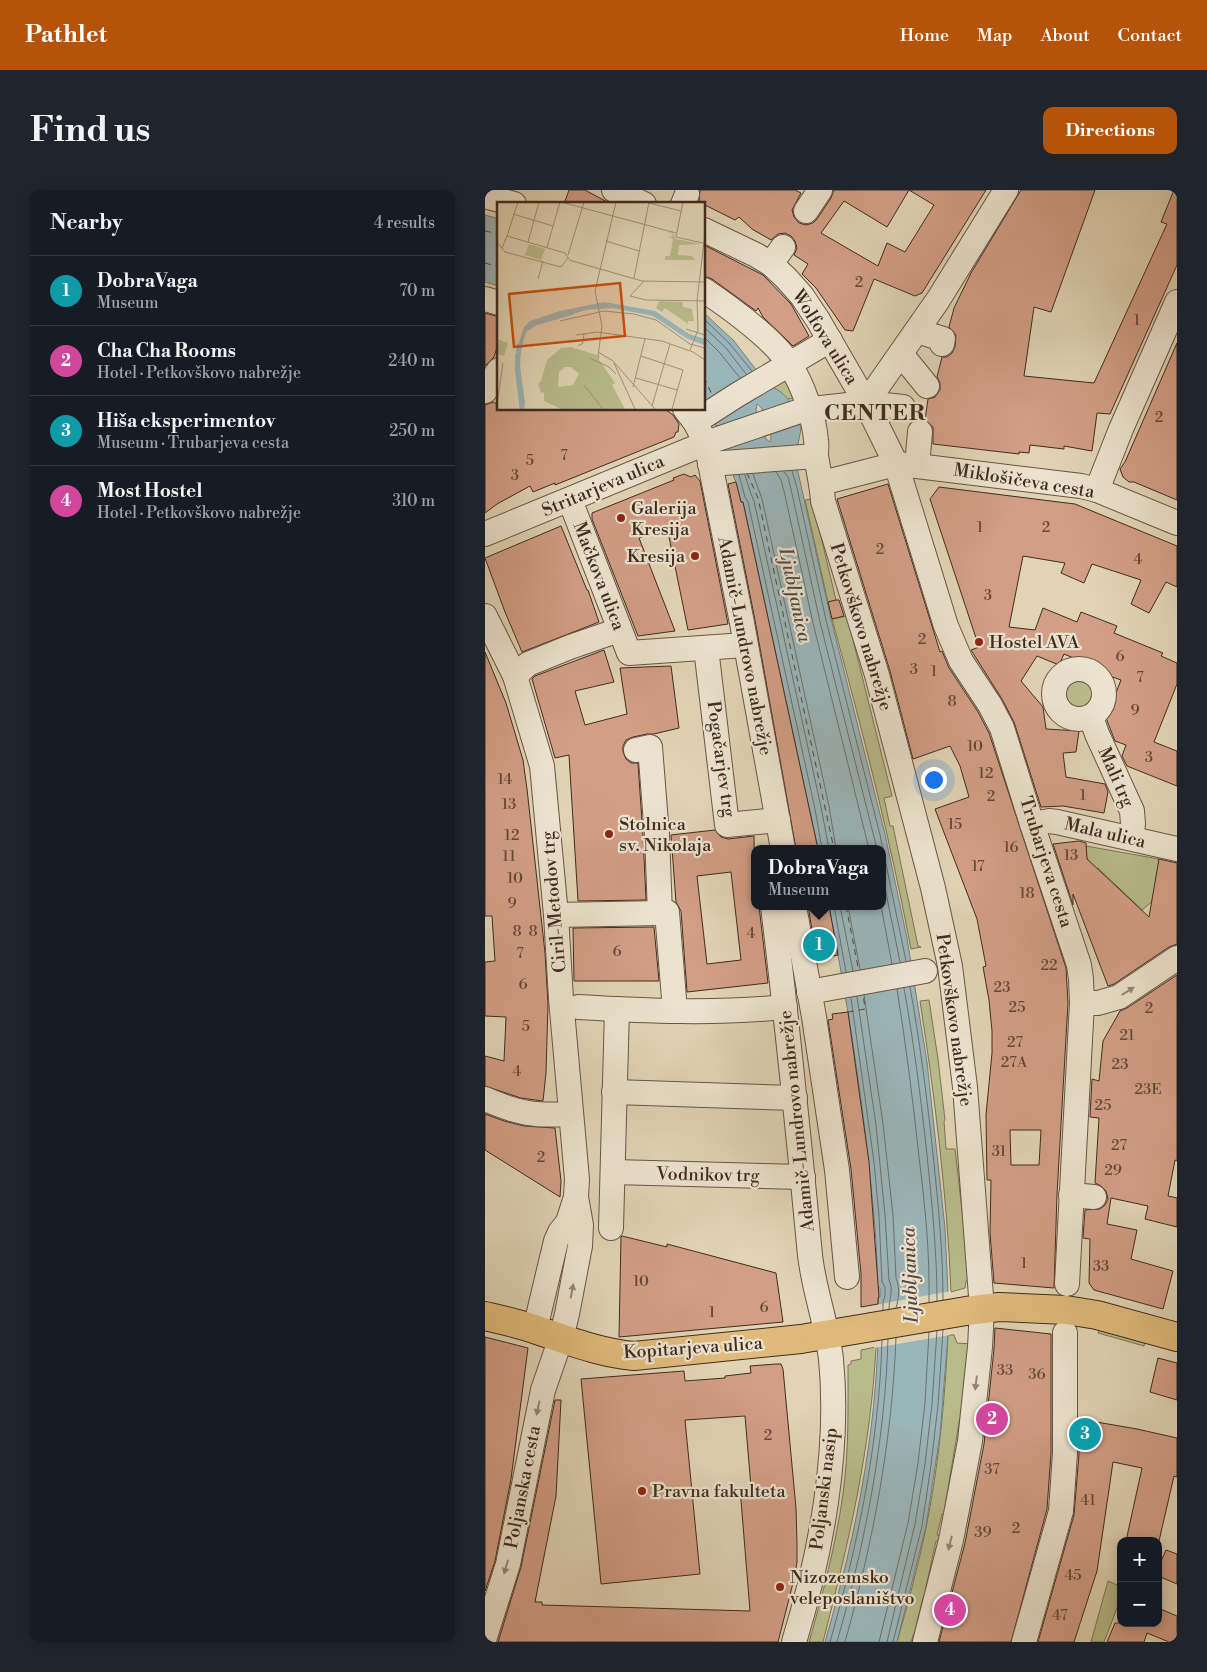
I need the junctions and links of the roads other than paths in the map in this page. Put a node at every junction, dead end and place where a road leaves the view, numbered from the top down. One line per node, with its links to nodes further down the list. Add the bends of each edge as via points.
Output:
1 (614, 190): 6 (street)
2 (820, 190): 7 (street)
3 (1006, 190): 11 (street)
4 (485, 196): 5 (street)
5 (507, 202)
6 (640, 202)
7 (806, 211)
8 (705, 230): 12 (street, Wolfova ulica, via 777,256)
9 (705, 291): 15 (street, Petkovškovo nabrežje, via 767,339)
10 (1177, 302): 28 (street)
11 (917, 330): 13 (street, via 943,339); 14 (street)
12 (830, 340): 15 (street); 19 (street, Wolfova ulica)
13 (942, 344)
14 (901, 354): 17 (street); 19 (street)
15 (790, 364): 21 (street); 22 (street, Petkovškovo nabrežje, via 805,395)
16 (497, 373): 18 (street)
17 (927, 386)
18 (485, 391)
19 (866, 403): 20 (street); 22 (street); 24 (street, Wolfova ulica)
20 (903, 407)
21 (705, 410)
22 (806, 410): 25 (street); 26 (street, Petkovškovo nabrežje, via 816,439)
23 (697, 414): 25 (street, Adamič-Lundrovo nabrežje)
24 (915, 451): 27 (street); 28 (street, Miklošičeva cesta); 40 (street, Trubarjeva cesta, via 948,646 990,705 1002,728)
25 (717, 452): 26 (street); 29 (street, Stritarjeva ulica); 34 (street, Adamič-Lundrovo nabrežje)
26 (805, 457): 27 (street, Petkovškovo nabrežje)
27 (822, 483): 50 (street, Petkovškovo nabrežje, via 823,501 883,673 933,888)
28 (1097, 490): 30 (street, Miklošičeva cesta)
29 (570, 500): 31 (street, Stritarjeva ulica); 33 (street, Mačkova ulica)
30 (1177, 523)
31 (485, 534)
32 (485, 616): 36 (street, Ciril-Metodov trg)
33 (619, 630): 35 (street, Mačkova ulica, via 629,653); 36 (street, via 528,664)
34 (745, 645): 35 (street); 39 (street, Adamič-Lundrovo nabrežje)
35 (706, 648): 39 (street, Pogačarjev trg, via 727,824)
36 (515, 676): 48 (street, Ciril-Metodov trg, via 542,766)
37 (1091, 717): 41 (street, Mali trg, via 1132,811)
38 (636, 750): 47 (street, via 650,748)
39 (771, 820): 42 (street, Adamič-Lundrovo nabrežje); 43 (street, Adamič-Lundrovo nabrežje)
40 (1032, 824): 41 (street, Mala ulica, via 1057,822); 53 (street, Trubarjeva cesta, via 1079,964)
41 (1131, 838): 44 (street, Mala ulica)
42 (768, 845)
43 (781, 845)
44 (1177, 849)
45 (773, 910): 56 (street, Adamič-Lundrovo nabrežje)
46 (795, 910): 51 (street, Adamič-Lundrovo nabrežje)
47 (660, 913): 48 (street); 55 (street, via 667,912)
48 (556, 916): 52 (street, Ciril-Metodov trg)
49 (1177, 958): 53 (street, one-way to 49, via 1098,1003 1119,997)
50 (939, 968): 51 (street); 68 (street, Petkovškovo nabrežje, via 965,1087)
51 (809, 992): 57 (street, Adamič-Lundrovo nabrežje)
52 (569, 1003): 54 (street); 61 (street, Ciril-Metodov trg)
53 (1082, 1003): 67 (street, Trubarjeva cesta, via 1083,1196)
54 (617, 1009): 55 (street); 58 (street)
55 (675, 1011): 56 (street, via 753,1010)
56 (786, 1014): 57 (street); 59 (street, Adamič-Lundrovo nabrežje)
57 (814, 1017): 66 (street, Adamič-Lundrovo nabrežje, via 837,1170)
58 (614, 1092): 59 (street); 62 (street)
59 (795, 1098): 63 (street, Adamič-Lundrovo nabrežje)
60 (485, 1099): 61 (street, via 524,1113)
61 (571, 1114): 64 (street, Ciril-Metodov trg)
62 (613, 1172): 63 (street, Vodnikov trg); 65 (street)
63 (803, 1177): 72 (street, Adamič-Lundrovo nabrežje, via 814,1281)
64 (576, 1198): 70 (street, Ciril-Metodov trg, via 568,1222 556,1242); 74 (street, Ciril-Metodov trg, one-way to 64, via 580,1246 581,1225)
65 (611, 1228)
66 (847, 1277)
67 (1067, 1284)
68 (974, 1310): 72 (main road, Kopitarjeva ulica); 73 (main road, Kopitarjeva ulica, via 999,1307 1066,1310); 77 (street, Petkovškovo nabrežje, one-way to 77, via 973,1417 951,1540)
69 (485, 1316): 70 (main road, Kopitarjeva ulica)
70 (535, 1329): 74 (main road, Kopitarjeva ulica)
71 (1065, 1333): 78 (street, via 1065,1453 1061,1511)
72 (827, 1334): 74 (main road, Kopitarjeva ulica, via 634,1356 617,1355); 76 (street, Poljanski nasip, via 833,1400 829,1478 820,1537)
73 (1177, 1337)
74 (561, 1338): 75 (street, Poljanska cesta, one-way to 75, via 543,1390 507,1564)
75 (485, 1637)
76 (794, 1642)
77 (925, 1642)
78 (1024, 1642)

